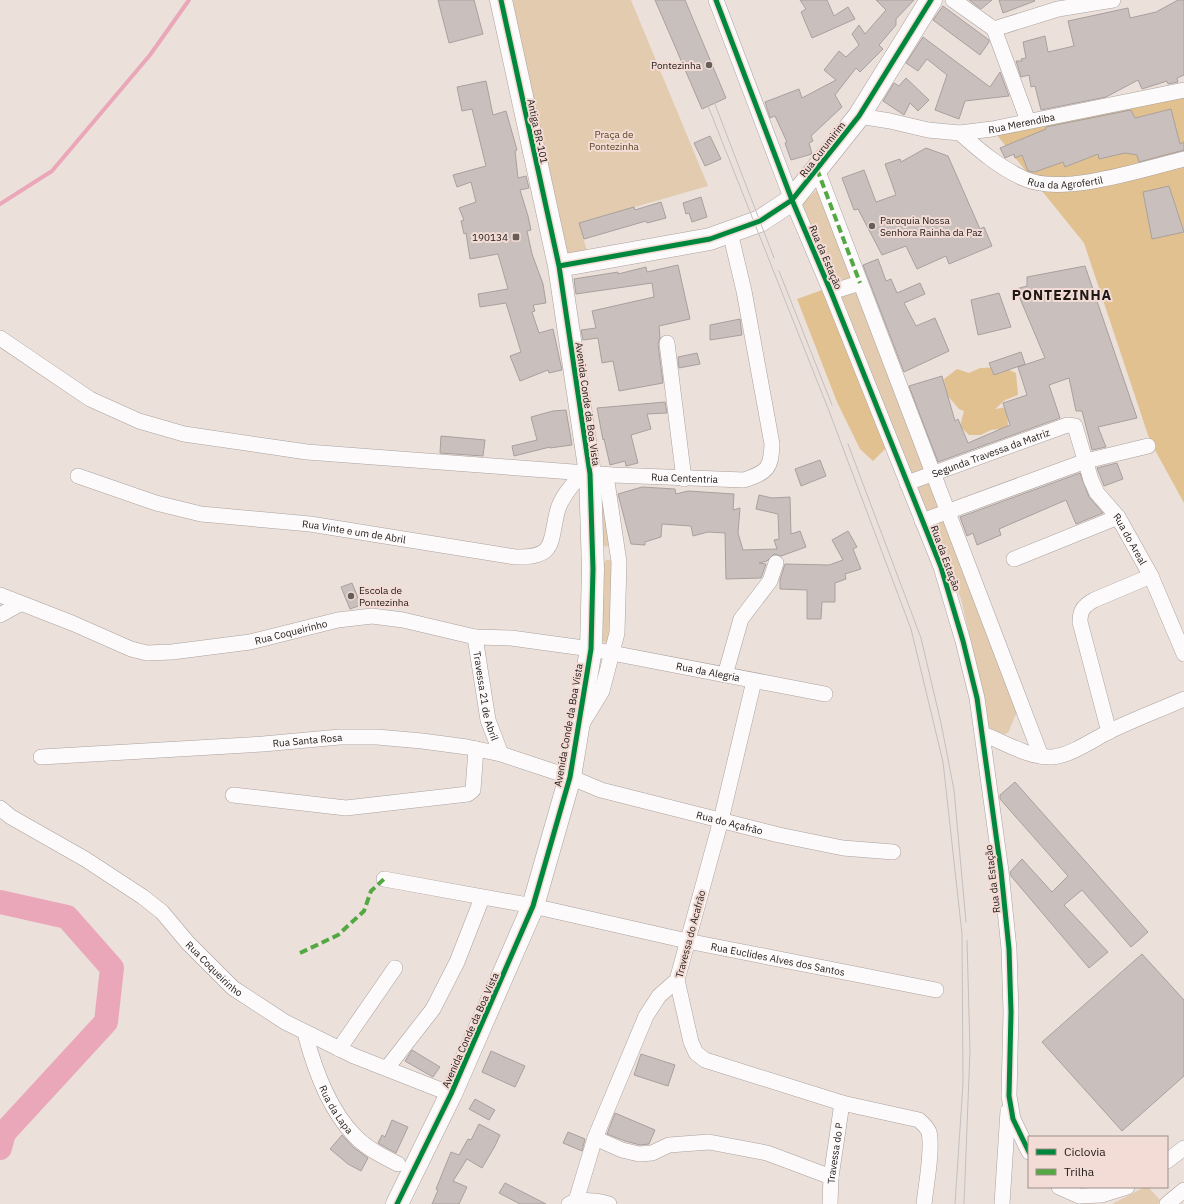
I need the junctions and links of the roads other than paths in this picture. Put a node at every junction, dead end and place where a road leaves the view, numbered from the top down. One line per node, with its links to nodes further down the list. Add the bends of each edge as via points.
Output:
1 (501, 0): 15 (main road, Antiga BR-101)
2 (716, 0): 13 (street, Rua da Estação)
3 (931, 0): 8 (main road, Rua Curumirim)
4 (953, 0): 6 (street)
5 (1113, 0): 6 (street, via 1058,9)
6 (994, 29): 9 (street)
7 (1184, 90): 9 (street, Rua Merendiba)
8 (859, 116): 10 (street, Rua Merendiba, via 928,130); 12 (main road, Rua Curumirim)
9 (1028, 121): 10 (street, Rua Merendiba)
10 (960, 133): 11 (street, Rua da Agrofertil, via 999,166 1026,180 1048,184 1121,176)
11 (1184, 159)
12 (817, 169): 13 (main road, Rua Curumirim); 16 (street)
13 (792, 200): 14 (main road, Rua Curumirim, via 760,221); 17 (street, Rua da Estação)
14 (730, 232): 15 (main road, Rua Curumirim, via 710,239); 26 (street, Rua Cententria, via 744,291 772,444 771,460 768,469 744,480)
15 (559, 266): 24 (main road, Avenida Conde da Boa Vista)
16 (860, 283): 17 (street); 23 (street)
17 (831, 292): 27 (street, Rua da Estação)
18 (0, 338): 24 (street, Rua Cententria, via 90,398 139,421 184,434 307,452)
19 (667, 343): 26 (street)
20 (1075, 426): 22 (street, Rua do Areal); 23 (street, Segunda Travessa da Matriz, via 1067,425)
21 (1148, 446): 22 (street)
22 (1086, 461): 28 (street); 29 (street, Rua do Areal, via 1097,492)
23 (934, 473): 27 (street, Segunda Travessa da Matriz); 28 (street)
24 (593, 474): 25 (street, Rua Vinte e um de Abril, via 571,486 559,507 553,539 547,550 538,556 527,557 310,524 201,514 156,503); 26 (street, Rua Cententria); 31 (main road, Avenida Conde da Boa Vista); 32 (street)
25 (78, 476)
26 (684, 479)
27 (906, 483): 30 (street, Rua da Estação)
28 (947, 512): 30 (street); 52 (street)
29 (1118, 517): 33 (street); 35 (street, Rua do Areal)
30 (922, 521): 49 (street, Rua da Estação, via 941,566 963,641)
31 (592, 552): 32 (street); 40 (main road, Avenida Conde da Boa Vista)
32 (618, 552): 41 (street, via 617,633)
33 (1014, 559)
34 (776, 563): 43 (street, via 770,581 741,619)
35 (1151, 576): 42 (street, Rua do Areal); 48 (street, via 1086,604 1080,614)
36 (0, 595): 37 (street)
37 (20, 604): 38 (street); 39 (street, Rua Coqueirinho, via 131,649 147,653 250,642 356,617 372,616 403,620)
38 (0, 614)
39 (475, 637): 40 (street, Rua Coqueirinho, via 512,638); 51 (street, Travessa 21 de Abril, via 488,720)
40 (591, 648): 41 (street, Rua da Alegria); 47 (main road, Avenida Conde da Boa Vista)
41 (612, 653): 43 (street, Rua da Alegria); 47 (street, via 602,690)
42 (1184, 654)
43 (725, 675): 44 (street, Rua da Alegria)
44 (754, 681): 45 (street, Rua da Alegria); 57 (street, Travessa do Acafrão)
45 (825, 694)
46 (1184, 699): 48 (street)
47 (577, 731): 54 (main road, Avenida Conde da Boa Vista)
48 (1109, 732): 52 (street, via 1066,753 1053,757)
49 (983, 734): 52 (street); 70 (street, Rua da Estação, via 1002,871 1009,949)
50 (476, 749): 51 (street, Rua Santa Rosa); 53 (street, Rua Santa Rosa, via 400,739 340,737 256,745); 55 (street, via 473,790 468,794 346,808)
51 (501, 754): 54 (street, Rua Santa Rosa)
52 (1041, 756)
53 (41, 757)
54 (570, 777): 57 (street, Rua do Açafrão, via 601,790); 61 (main road, Avenida Conde da Boa Vista)
55 (233, 795)
56 (0, 808): 66 (street, Rua Coqueirinho, via 143,897 162,912 188,944 233,988)
57 (721, 820): 58 (street, Rua do Açafrão, via 810,842); 62 (street, Travessa do Acafrão)
58 (893, 852)
59 (384, 879): 60 (street, Rua Euclides Alves dos Santos)
60 (482, 898): 61 (street, Rua Euclides Alves dos Santos); 68 (street, via 457,962 433,1009)
61 (533, 906): 62 (street, Rua Euclides Alves dos Santos); 69 (main road, Avenida Conde da Boa Vista)
62 (687, 941): 64 (street, Travessa do Acafrão); 65 (street, Rua Euclides Alves dos Santos)
63 (395, 968): 67 (street)
64 (677, 980): 71 (street, Travessa do Acafrão, via 691,1042 696,1053 704,1060); 72 (street, via 659,996 646,1016)
65 (936, 990)
66 (305, 1033): 67 (street, Rua Coqueirinho); 76 (street, Rua da Lapa, via 313,1063 336,1110 354,1135 377,1154)
67 (339, 1049): 68 (street, Rua Coqueirinho)
68 (387, 1068): 69 (street, Rua Coqueirinho)
69 (451, 1094): 83 (main road, Avenida Conde da Boa Vista)
70 (1009, 1096): 73 (street, Rua da Estação, via 1013,1119); 87 (street)
71 (842, 1103): 77 (street, Travessa do P); 86 (street, Travessa do Acafrão, via 919,1120 926,1126 930,1143)
72 (595, 1138): 77 (street, via 638,1154 652,1153 669,1146 710,1142 766,1153); 82 (street)
73 (1028, 1150)
74 (1183, 1150): 75 (street)
75 (1168, 1160)
76 (398, 1164)
77 (831, 1177): 85 (street, Travessa do P)
78 (1057, 1188): 88 (street)
79 (1061, 1188): 80 (street, via 1079,1196 1101,1195)
80 (1125, 1188)
81 (1184, 1190): 89 (street)
82 (572, 1202): 84 (street)
83 (397, 1204)
84 (609, 1204)
85 (830, 1204)
86 (924, 1204)
87 (1002, 1204)
88 (1069, 1204)
89 (1167, 1204)

